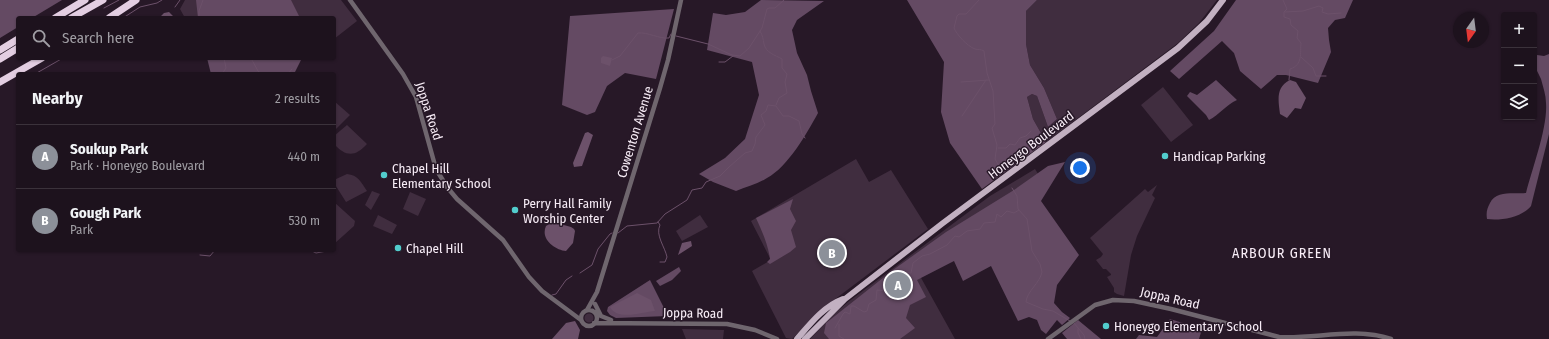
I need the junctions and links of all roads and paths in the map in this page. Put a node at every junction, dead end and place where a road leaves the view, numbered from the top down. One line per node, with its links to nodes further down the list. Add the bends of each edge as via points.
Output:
1 (85, 0): 7 (highway)
2 (103, 0): 8 (highway)
3 (136, 0): 9 (highway)
4 (350, 0): 21 (street, Joppa Road, via 410,85 416,97 433,162 447,187 503,240 535,284 550,299)
5 (681, 0): 18 (street, Cowenton Avenue, via 664,74)
6 (1223, 0): 19 (main road, Honeygo Boulevard, via 1207,21 1178,48)
7 (58, 16)
8 (75, 16)
9 (112, 16)
10 (16, 40): 12 (highway)
11 (16, 49): 13 (highway)
12 (0, 50)
13 (0, 59)
14 (38, 60): 15 (highway)
15 (18, 72)
16 (16, 73): 17 (highway)
17 (0, 82)
18 (596, 292): 20 (street, Cowenton Avenue); 22 (street, Cowenton Avenue)
19 (845, 299): 29 (main road, Honeygo Boulevard, via 836,302 822,313); 30 (main road, Honeygo Boulevard)
20 (595, 304): 23 (street, Cowenton Avenue); 27 (street, via 603,317)
21 (570, 311): 22 (street, Joppa Road); 24 (street, Joppa Road)
22 (585, 311): 23 (street, Joppa Road); 24 (street)
23 (595, 314): 25 (street, Joppa Road); 26 (street)
24 (581, 320): 26 (street, Joppa Road, via 587,325)
25 (606, 322): 26 (street, Joppa Road); 27 (street, Joppa Road)
26 (594, 323)
27 (622, 323): 28 (street, Joppa Road, via 727,324 755,330)
28 (777, 339)
29 (797, 339)
30 (805, 339)
31 (1048, 339): 32 (street, Joppa Road, via 1101,302 1120,300 1171,309 1279,337 1356,333)
32 (1391, 339)

